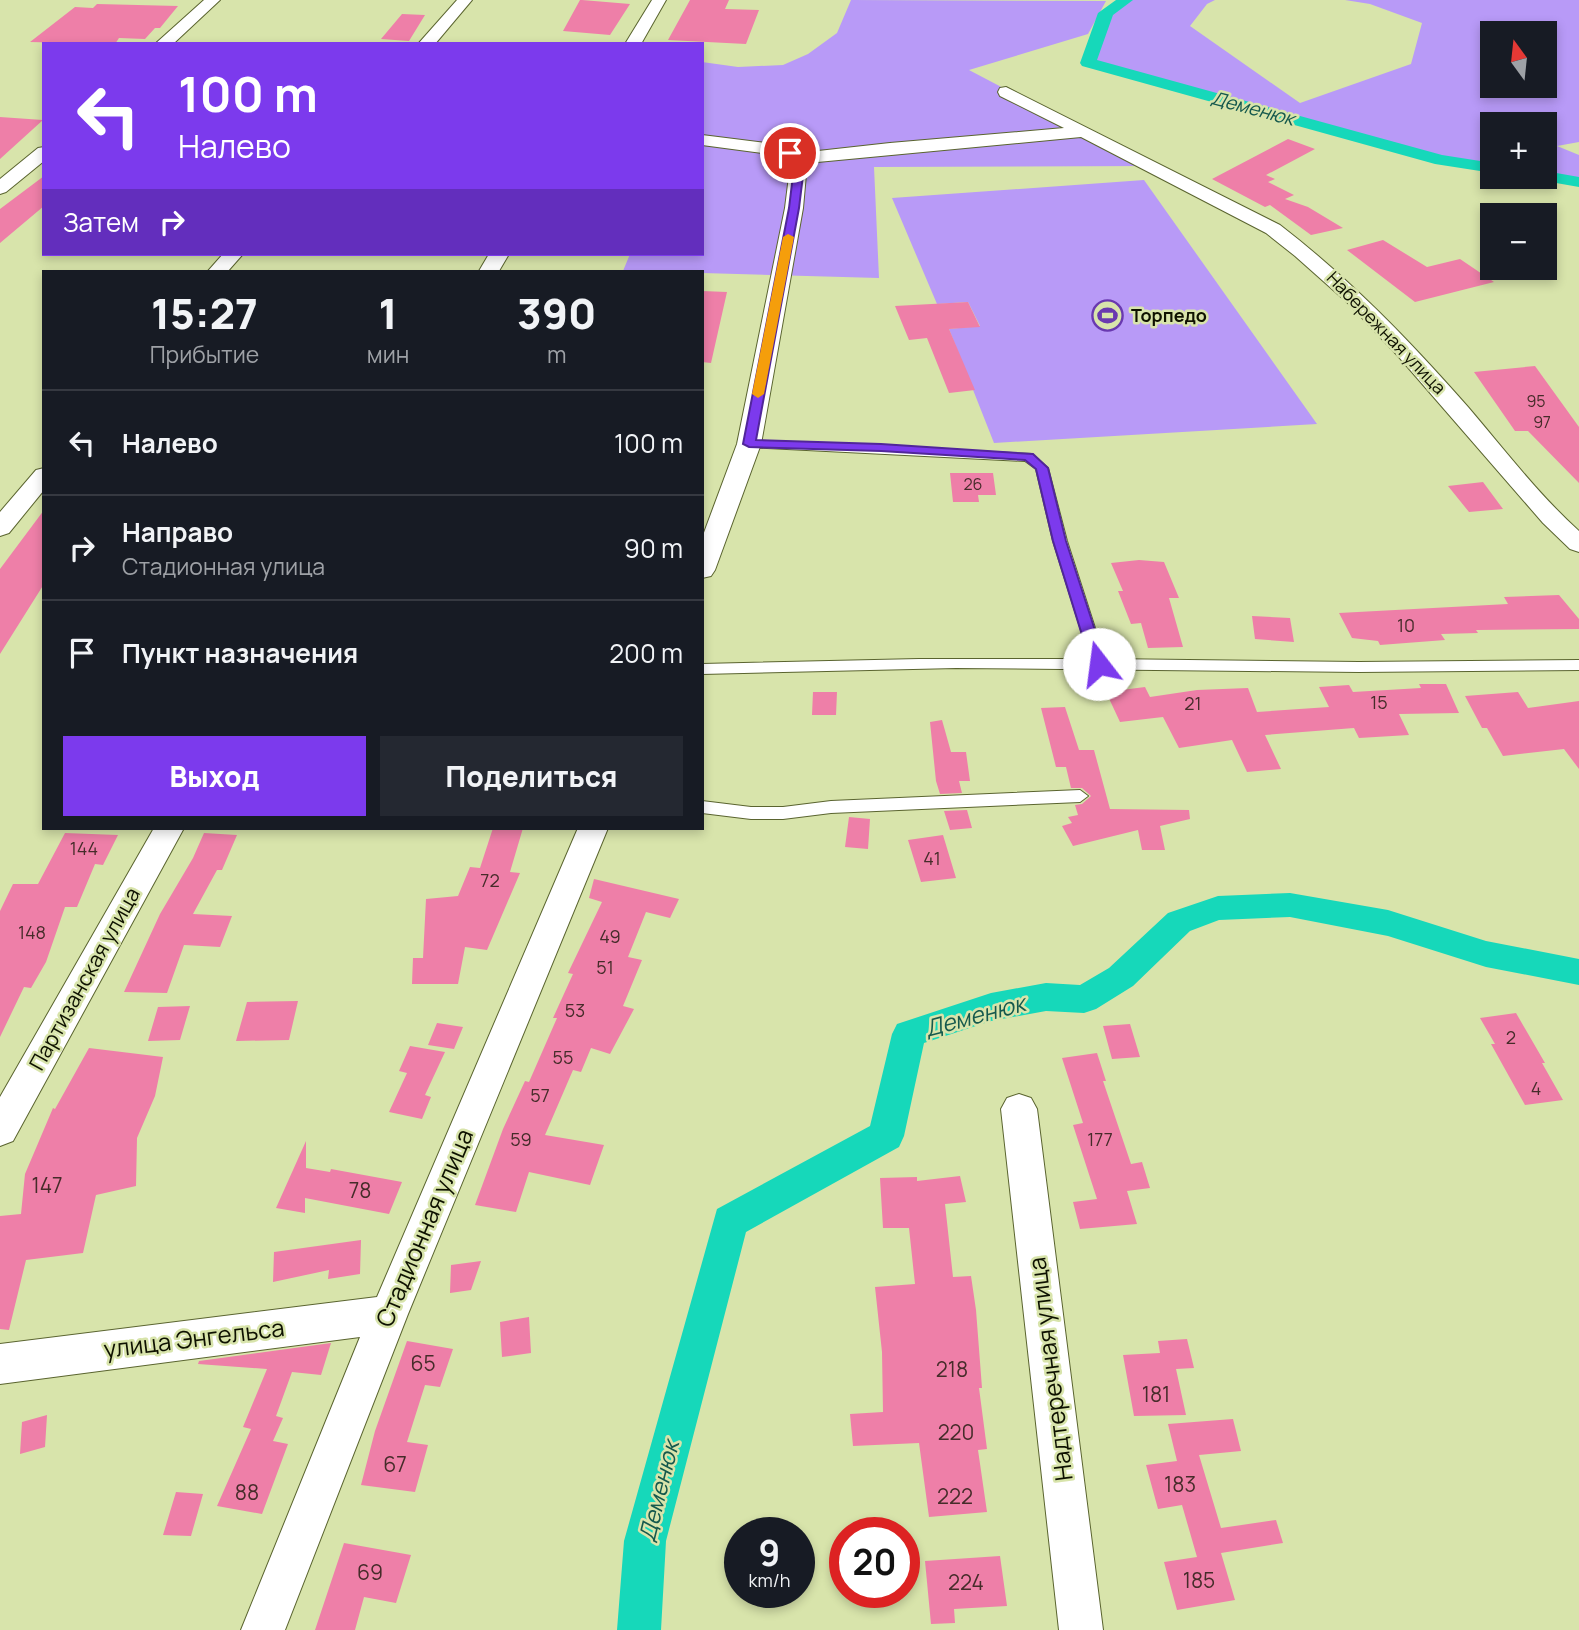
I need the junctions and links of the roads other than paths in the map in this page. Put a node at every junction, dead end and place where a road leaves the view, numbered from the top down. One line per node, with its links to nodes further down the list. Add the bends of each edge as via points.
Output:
1 (214, 0): 4 (street)
2 (465, 0): 5 (street)
3 (659, 0): 6 (street)
4 (164, 42)
5 (428, 42)
6 (634, 42)
7 (1006, 92): 8 (street, Набережная улица)
8 (1084, 132): 11 (street); 18 (street, Набережная улица, via 1273,229 1334,276 1375,316 1533,499)
9 (704, 140): 11 (street, via 782,150)
10 (42, 154): 12 (street)
11 (797, 159): 15 (street, via 794,208)
12 (0, 188)
13 (231, 256): 14 (street)
14 (219, 270)
15 (749, 444): 19 (street); 20 (lane, via 1028,457 1042,468)
16 (42, 477): 17 (street)
17 (0, 528)
18 (1579, 544)
19 (704, 565)
20 (1099, 664): 21 (lane); 22 (lane)
21 (1579, 665)
22 (704, 669)
23 (1080, 796): 24 (lane, via 831,807 798,814)
24 (704, 807)
25 (168, 830): 28 (street, Партизанская улица)
26 (592, 830): 29 (street, Стадионная улица)
27 (1019, 1109): 32 (street, Надтеречная улица)
28 (0, 1130)
29 (388, 1314): 30 (street, улица Энгельса); 31 (street, Стадионная улица)
30 (0, 1364)
31 (262, 1630)
32 (1081, 1630)

